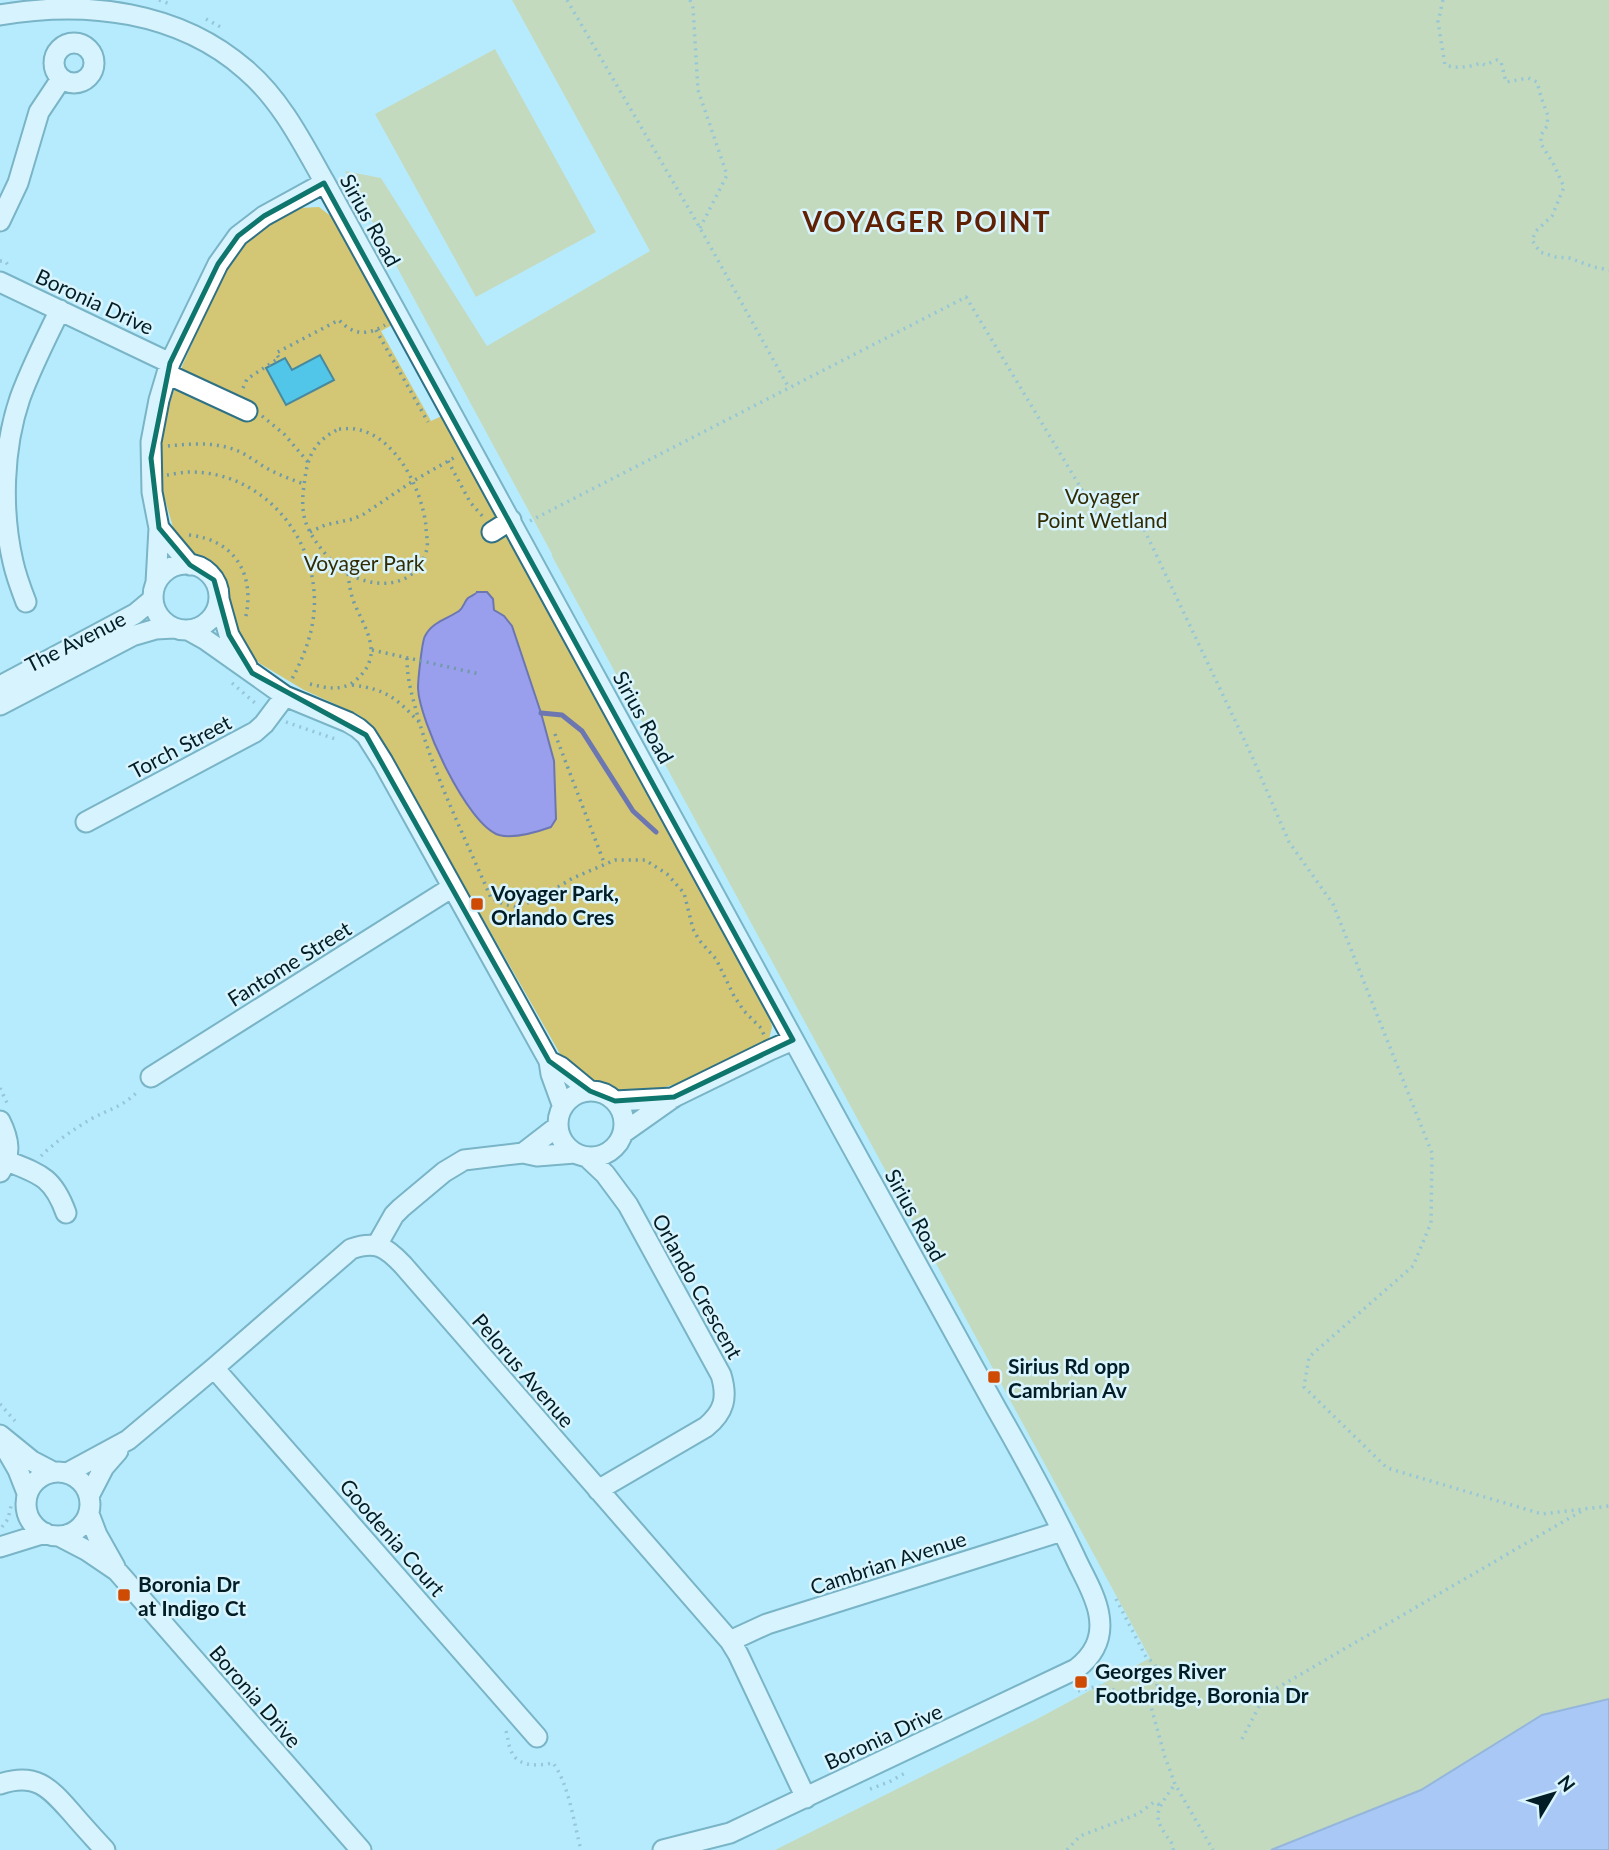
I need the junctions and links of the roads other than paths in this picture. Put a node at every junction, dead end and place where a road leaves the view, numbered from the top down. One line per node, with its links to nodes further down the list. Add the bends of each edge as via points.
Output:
1 (0, 15): 3 (street, Sirius Road, via 47,6 90,5 151,17 205,39 252,75 278,103)
2 (61, 79): 4 (street, via 39,112 18,183)
3 (324, 183): 7 (street, via 238,236 218,264); 21 (street, Sirius Road, via 471,448 503,528)
4 (0, 221)
5 (6, 275): 6 (street, Boronia Drive)
6 (60, 310): 7 (street, Boronia Drive); 13 (street, via 20,398 7,459 10,546)
7 (169, 369): 8 (street, Boronia Drive); 9 (street, via 151,442)
8 (241, 408)
9 (159, 528): 10 (street); 11 (street)
10 (190, 565): 11 (street, via 170,568); 12 (street, via 211,576)
11 (155, 591): 14 (street, via 160,617); 16 (street, The Avenue, via 135,614)
12 (219, 599): 14 (street, via 208,621 197,628); 15 (street, via 229,635)
13 (26, 603)
14 (181, 629): 15 (street); 18 (street, The Avenue, via 156,629 132,636)
15 (252, 673): 17 (street)
16 (0, 686)
17 (286, 690): 19 (street, Torch Street, via 255,732); 20 (street, via 366,735)
18 (0, 705)
19 (86, 822)
20 (452, 888): 22 (street); 23 (street, Fantome Street)
21 (793, 1041): 25 (street); 44 (street, Sirius Road)
22 (549, 1061): 24 (street); 27 (street)
23 (151, 1077)
24 (590, 1091): 26 (street); 27 (street, via 573,1096)
25 (674, 1097): 26 (street); 30 (street)
26 (615, 1101): 30 (street, via 625,1123)
27 (563, 1107): 29 (street)
28 (0, 1121): 33 (street, via 9,1154)
29 (558, 1126): 31 (street); 32 (street, via 563,1142)
30 (620, 1140): 32 (street, via 601,1156); 34 (street, Orlando Crescent, via 618,1170)
31 (523, 1153): 32 (street); 36 (street, via 474,1158 453,1166 401,1208)
32 (581, 1155): 34 (street, Orlando Crescent, via 605,1174)
33 (4, 1166): 35 (street, via 45,1178)
34 (628, 1205): 41 (street, Orlando Crescent, via 721,1375 724,1397 722,1409 706,1427)
35 (66, 1213)
36 (377, 1245): 37 (street, via 351,1249); 41 (street, Pelorus Avenue, via 394,1256)
37 (214, 1368): 39 (street); 50 (street, Goodenia Court)
38 (0, 1436): 40 (street, via 32,1461); 43 (street, via 18,1470)
39 (128, 1440): 40 (street); 42 (street, via 104,1467)
40 (60, 1472): 42 (street, via 79,1480); 43 (street, via 35,1481)
41 (598, 1490): 49 (street, Pelorus Avenue)
42 (89, 1505): 45 (street, via 75,1532); 47 (street, Boronia Drive, via 93,1526)
43 (12, 1519): 45 (street)
44 (1062, 1531): 48 (street, Sirius Road, via 1097,1605); 49 (street, Cambrian Avenue, via 767,1624)
45 (52, 1535): 46 (street); 47 (street, Boronia Drive)
46 (0, 1547)
47 (117, 1571): 54 (street, Boronia Drive)
48 (1101, 1632): 52 (street, Boronia Drive, via 1093,1653 1076,1669)
49 (730, 1642): 52 (street, Pelorus Avenue)
50 (537, 1737)
51 (0, 1784): 53 (street, via 18,1779 43,1784)
52 (806, 1798): 55 (street, Boronia Drive, via 730,1833)
53 (104, 1850)
54 (361, 1850)
55 (663, 1850)

